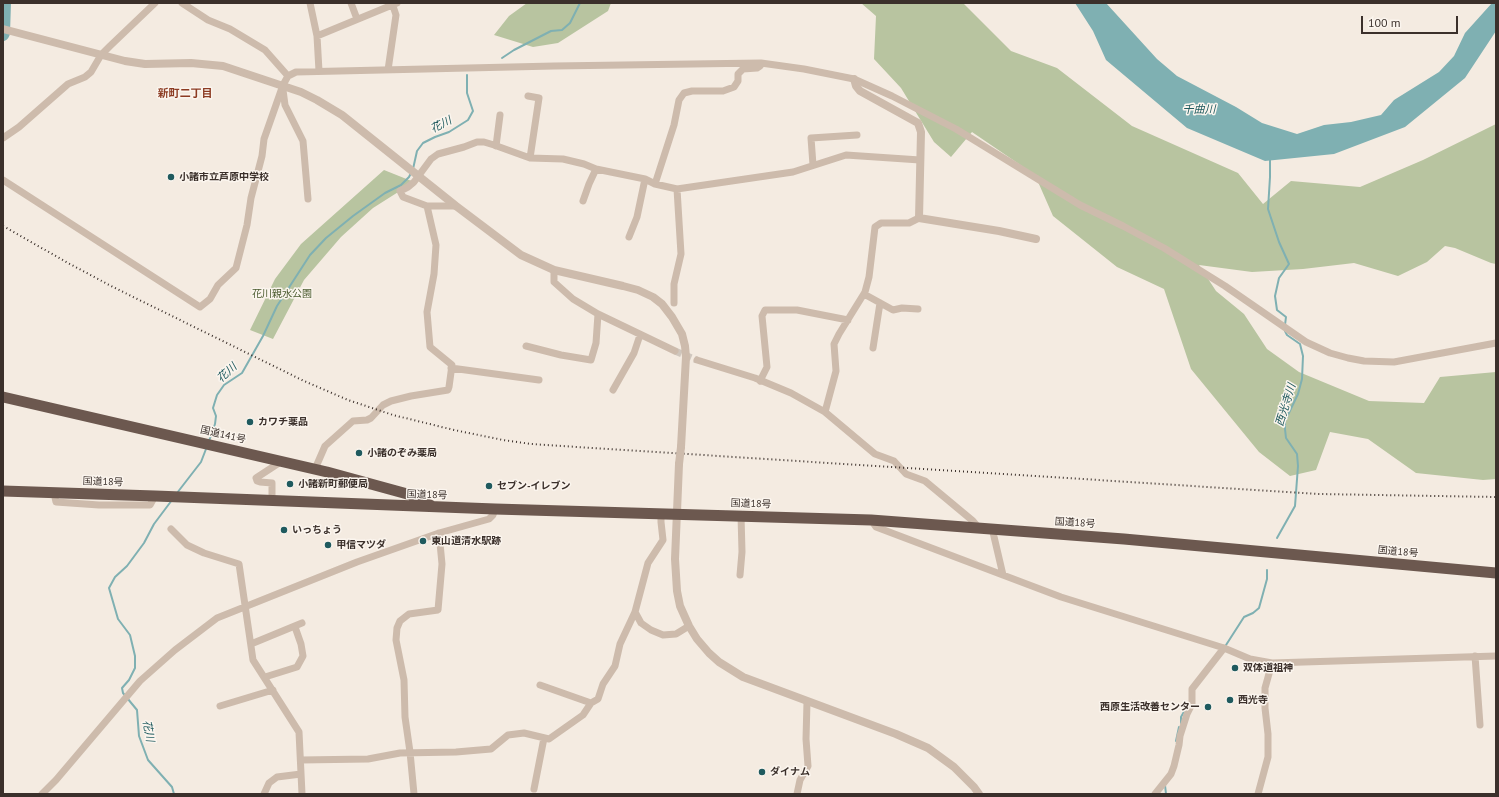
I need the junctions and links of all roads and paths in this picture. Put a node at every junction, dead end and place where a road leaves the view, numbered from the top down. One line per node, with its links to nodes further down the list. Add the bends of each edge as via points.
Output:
1 (155, 3): 9 (street)
2 (182, 3): 13 (street, via 265,50)
3 (310, 3): 8 (street)
4 (351, 3): 6 (street)
5 (394, 4): 6 (street); 11 (street, via 396,15)
6 (357, 19): 8 (street)
7 (3, 29): 9 (street)
8 (317, 36): 12 (street)
9 (101, 55): 15 (street, via 145,64 191,63 223,66); 19 (street, via 85,77 68,84)
10 (761, 63): 11 (street); 14 (street); 28 (street, via 757,68 743,69 738,74 738,81 734,87 723,91 684,93 679,100 674,125)
11 (388, 70): 12 (street)
12 (320, 71): 13 (street, via 296,72)
13 (288, 76): 15 (street)
14 (854, 80): 22 (street, via 860,91 918,123 921,132); 45 (street, via 892,96 956,129 1080,205 1164,248 1306,342 1330,353 1378,362 1402,361)
15 (283, 85): 25 (street, via 318,100 342,115); 27 (street, via 264,139 236,268 218,285 210,299 200,308); 30 (street, via 285,105 303,141)
16 (528, 96): 21 (street, via 539,98)
17 (500, 115): 20 (street)
18 (857, 135): 23 (street, via 811,138)
19 (3, 138)
20 (496, 146): 21 (street); 25 (street, via 476,142 438,154)
21 (530, 158): 24 (street, via 563,159)
22 (920, 160): 23 (street, via 846,155); 34 (street)
23 (813, 165): 29 (street, via 793,172)
24 (596, 169): 26 (street); 31 (street)
25 (416, 174): 32 (street, via 408,187 400,191 403,197); 33 (street)
26 (645, 179): 28 (street); 35 (street, via 637,217)
27 (3, 180)
28 (655, 184): 29 (street)
29 (677, 190): 39 (street, via 681,254 674,284)
30 (308, 199)
31 (583, 201)
32 (427, 206): 33 (street); 50 (street, via 436,245 428,312 430,347 452,365)
33 (456, 206): 37 (street, via 521,255)
34 (919, 218): 36 (street); 38 (street, via 909,223 881,223 875,227 869,277)
35 (629, 237)
36 (1036, 239)
37 (554, 270): 42 (street, via 554,282 573,300); 65 (street, bridge, via 638,290 653,297 662,304 682,334 686,357)
38 (864, 294): 40 (street); 43 (street)
39 (674, 303)
40 (880, 304): 41 (street, via 893,310); 47 (street)
41 (918, 309)
42 (598, 314): 44 (street); 46 (street, via 596,344 591,360)
43 (848, 320): 52 (street, via 797,310 765,310 762,316 767,367); 55 (street, via 834,344 836,371)
44 (640, 335): 48 (street); 53 (street, via 634,353)
45 (1496, 343)
46 (526, 346)
47 (873, 348)
48 (675, 351)
49 (697, 360): 52 (street)
50 (451, 368): 51 (street); 57 (street, via 448,390 391,401 383,405 371,418 353,421 325,446)
51 (539, 380)
52 (760, 381): 55 (street, via 791,392)
53 (613, 390)
54 (3, 397): 56 (highway, 国道141号)
55 (825, 412): 68 (street, via 875,454 894,461 906,474 924,481)
56 (282, 461): 57 (highway, 国道141号); 60 (street, via 256,478 260,482 272,483)
57 (315, 469): 59 (highway, 国道141号)
58 (3, 491): 60 (highway, 国道18号)
59 (398, 491): 61 (highway, via 398,500); 62 (highway, 国道141号, via 418,497)
60 (272, 501): 61 (highway, 国道18号)
61 (394, 506): 62 (highway, 国道18号)
62 (434, 507): 63 (highway, 国道18号)
63 (495, 509): 64 (highway, 国道18号); 71 (street, via 489,518)
64 (661, 513): 65 (highway, 国道18号); 76 (street, via 663,540 648,564)
65 (677, 513): 66 (highway, 国道18号); 78 (street, via 677,590 680,606)
66 (741, 515): 67 (highway, 国道18号); 73 (street)
67 (871, 520): 68 (highway, 国道18号); 74 (street, via 876,527)
68 (979, 528): 69 (highway, 国道18号)
69 (992, 528): 72 (highway, 国道18号); 74 (street)
70 (171, 529): 75 (street, via 187,545 239,564)
71 (439, 533): 75 (street); 93 (street, via 442,564 438,610 408,614 397,628 396,640 404,680 405,717)
72 (1496, 573)
73 (740, 575)
74 (1003, 575): 81 (street, via 1061,597)
75 (246, 605): 80 (street); 97 (street, via 217,618 140,681)
76 (635, 612): 78 (street, via 641,623 663,635 676,634); 89 (street, via 620,644 615,666 603,684 598,698)
77 (302, 623): 79 (street)
78 (689, 626): 88 (street, via 709,653 730,670)
79 (295, 627): 80 (street); 85 (street, via 303,656 297,667)
80 (252, 644): 85 (street, via 254,660)
81 (1224, 648): 84 (street, via 1250,659); 103 (street, via 1192,689 1192,704 1186,714 1173,770)
82 (1476, 656): 83 (street); 84 (street); 91 (street)
83 (1496, 656)
84 (1272, 663): 104 (street, via 1265,695 1268,757)
85 (265, 677): 87 (street)
86 (540, 685): 89 (street)
87 (273, 690): 90 (street); 94 (street, via 299,732)
88 (807, 702): 101 (street, via 808,766 800,780); 102 (street, via 928,748 954,767)
89 (591, 703): 92 (street, via 582,715 549,739)
90 (220, 706)
91 (1480, 725)
92 (544, 738): 93 (street, via 524,733 508,735 491,749); 96 (street)
93 (410, 752): 94 (street, via 368,759); 100 (street)
94 (301, 760): 95 (street)
95 (301, 774): 98 (street, via 277,777 269,783); 99 (street)
96 (534, 788)
97 (42, 794)
98 (264, 794)
99 (302, 794)
100 (414, 794)
101 (797, 794)
102 (979, 794)
103 (1155, 794)
104 (1258, 794)

